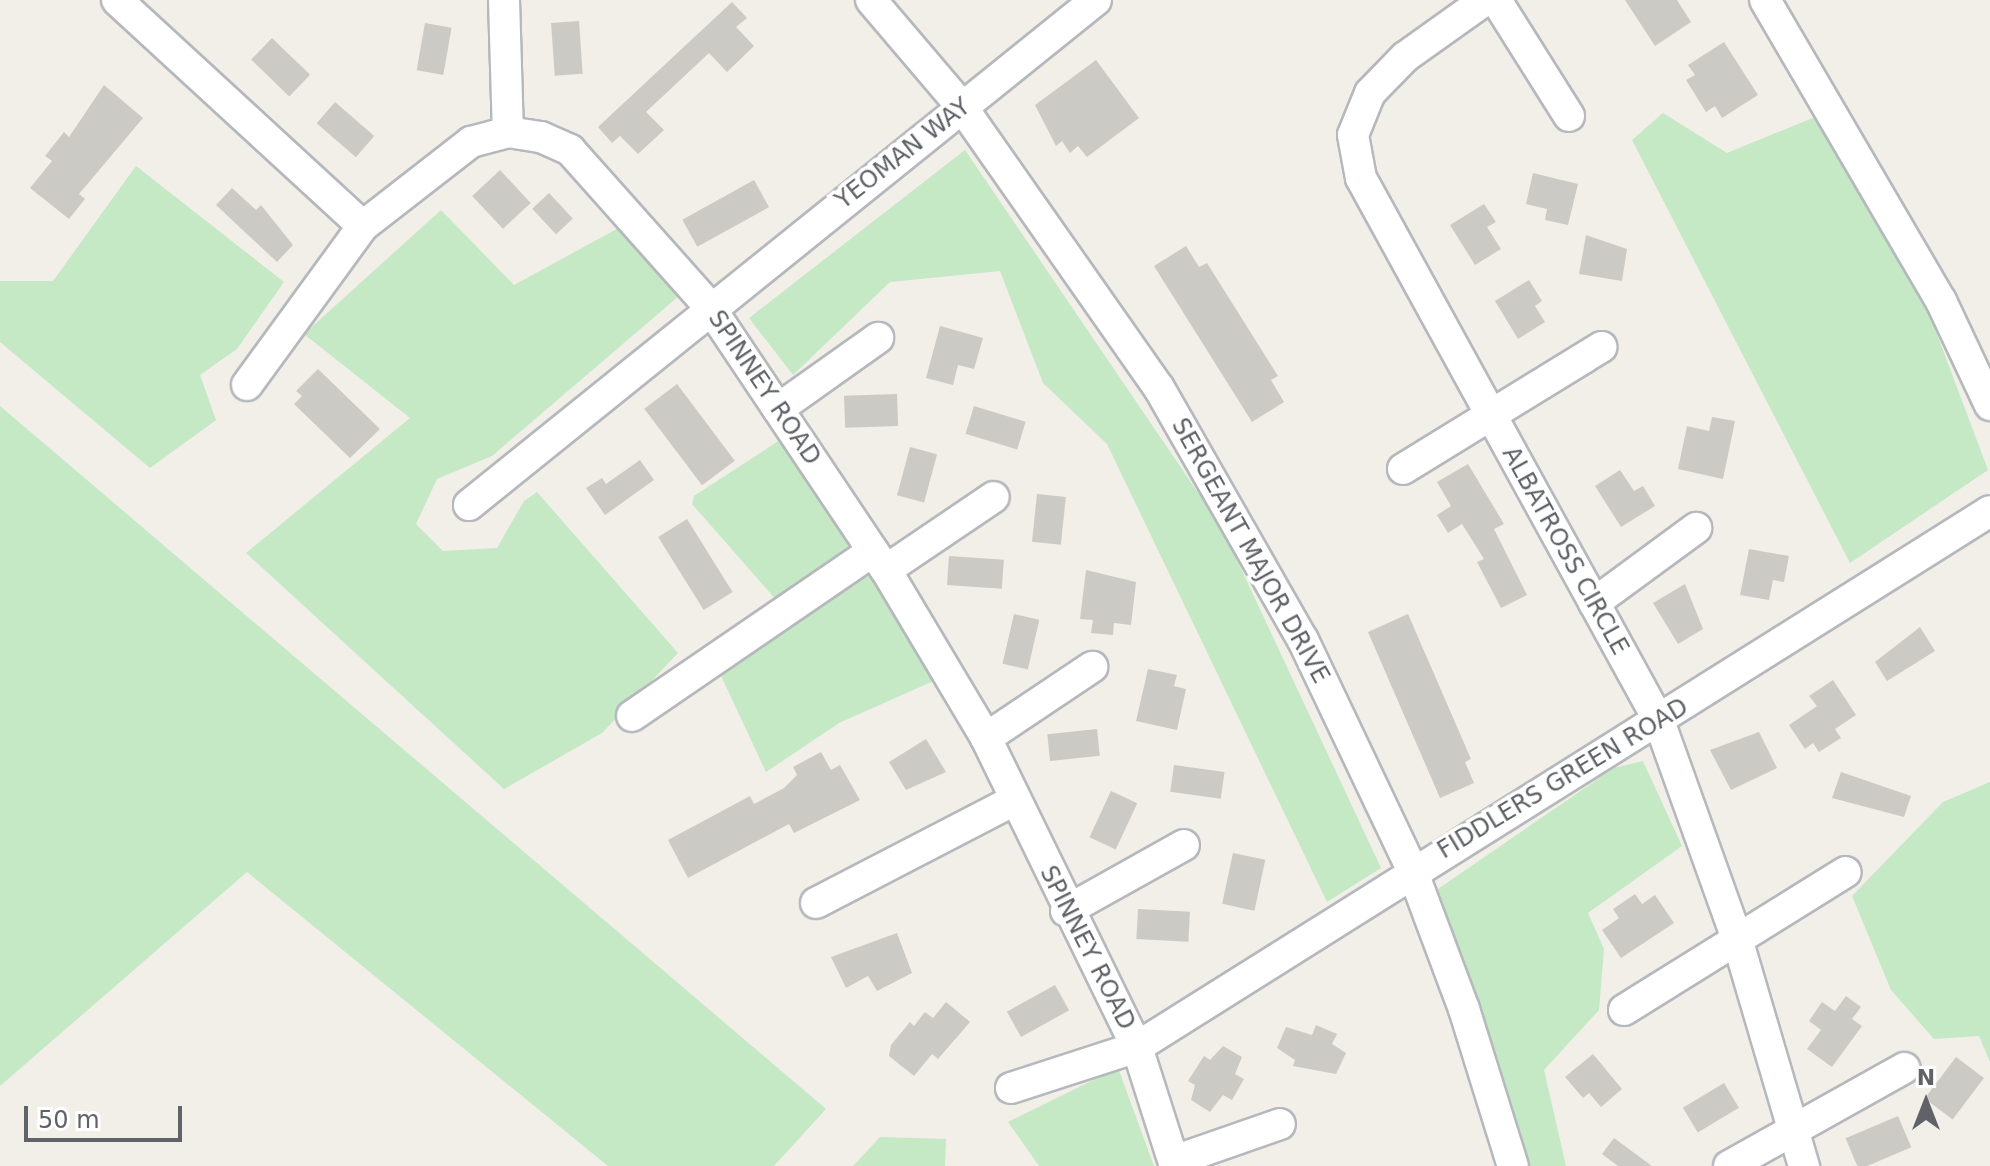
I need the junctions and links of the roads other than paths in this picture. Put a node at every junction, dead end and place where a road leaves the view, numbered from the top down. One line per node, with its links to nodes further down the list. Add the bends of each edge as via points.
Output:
1 (117, 0): 11 (street)
2 (504, 0): 10 (street)
3 (871, 0): 8 (street, SERGEANT MAJOR DRIVE)
4 (1096, 0): 8 (street, YEOMAN WAY)
5 (1485, 0): 18 (street, ALBATROSS CIRCLE, via 1405,57 1370,93 1353,135 1361,178)
6 (1496, 0): 9 (street)
7 (1765, 0): 16 (street, via 1941,301)
8 (962, 107): 12 (street, YEOMAN WAY); 32 (street, SERGEANT MAJOR DRIVE, via 1159,388 1303,640)
9 (1569, 116)
10 (508, 132): 11 (street, SPINNEY ROAD, via 471,142); 12 (street, SPINNEY ROAD, via 541,137 570,150)
11 (363, 226): 15 (street, SPINNEY ROAD)
12 (709, 306): 17 (street, SPINNEY ROAD); 21 (street, YEOMAN WAY)
13 (878, 338): 17 (street)
14 (1601, 347): 18 (street)
15 (247, 385)
16 (1990, 405)
17 (778, 409): 24 (street, SPINNEY ROAD)
18 (1493, 419): 19 (street); 25 (street, ALBATROSS CIRCLE)
19 (1403, 469)
20 (994, 497): 24 (street)
21 (469, 505)
22 (1990, 511): 28 (street, FIDDLERS GREEN ROAD)
23 (1696, 528): 25 (street)
24 (879, 561): 27 (street); 29 (street, SPINNEY ROAD)
25 (1594, 603): 28 (street, ALBATROSS CIRCLE)
26 (1092, 667): 29 (street)
27 (632, 716)
28 (1659, 721): 32 (street, FIDDLERS GREEN ROAD); 36 (street, ALBATROSS CIRCLE)
29 (986, 738): 30 (street, SPINNEY ROAD)
30 (1015, 800): 34 (street); 35 (street, SPINNEY ROAD)
31 (1184, 845): 35 (street)
32 (1412, 870): 38 (street, FIDDLERS GREEN ROAD); 44 (street, SERGEANT MAJOR DRIVE, via 1464,1009)
33 (1846, 872): 36 (street)
34 (816, 903)
35 (1066, 911): 38 (street, SPINNEY ROAD)
36 (1738, 942): 37 (street); 42 (street, ALBATROSS CIRCLE)
37 (1624, 1010)
38 (1137, 1047): 40 (street, FIDDLERS GREEN ROAD); 43 (street, SPINNEY ROAD)
39 (1904, 1068): 42 (street)
40 (1011, 1088)
41 (1280, 1124): 43 (street)
42 (1795, 1128): 45 (street); 46 (street, ALBATROSS CIRCLE)
43 (1174, 1164)
44 (1513, 1166)
45 (1729, 1166)
46 (1804, 1166)

